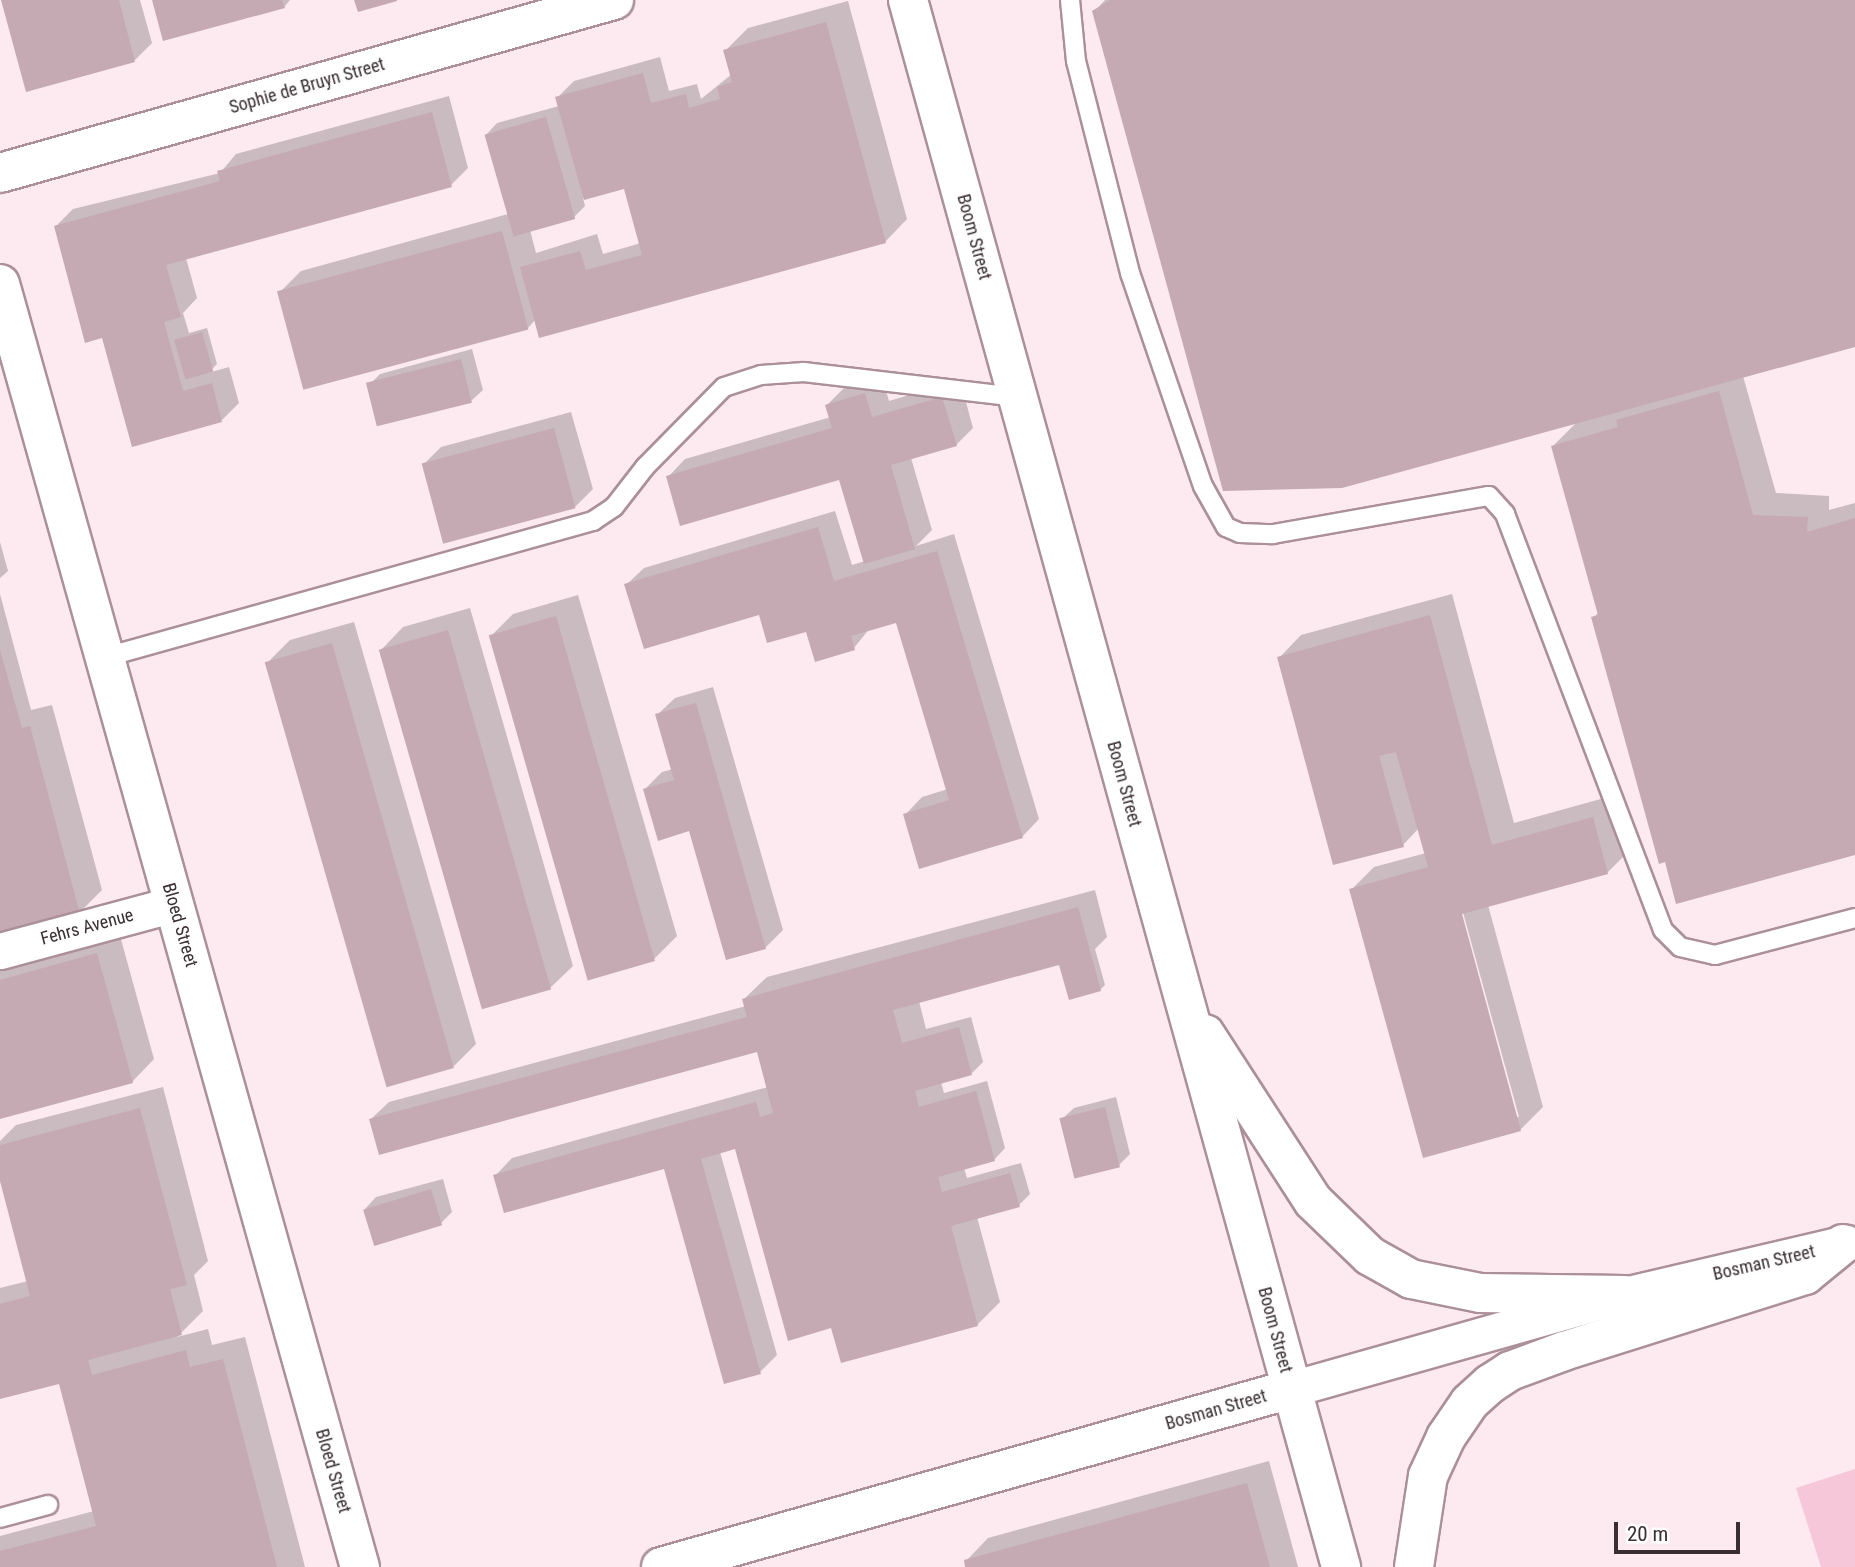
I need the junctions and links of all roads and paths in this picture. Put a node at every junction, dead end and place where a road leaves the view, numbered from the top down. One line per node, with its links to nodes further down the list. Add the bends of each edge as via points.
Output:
1 (614, 0): 4 (main road, Sophie de Bruyn Street)
2 (908, 0): 6 (main road, Boom Street)
3 (1070, 0): 9 (lane, via 1076,61 1130,273 1203,486 1226,527 1240,533 1273,534 1489,496 1505,514 1663,930 1681,947 1715,955)
4 (0, 173)
5 (0, 284): 7 (main road, Bloed Street)
6 (1018, 397): 7 (lane, via 804,372 761,375 724,387 645,467 614,507 593,521); 11 (main road, Boom Street)
7 (106, 657): 8 (main road, Bloed Street)
8 (174, 904): 10 (street, Fehrs Avenue); 17 (main road, Bloed Street)
9 (1855, 918)
10 (0, 951)
11 (1184, 1000): 13 (main road, via 1313,1201 1370,1256 1411,1279 1480,1293); 14 (main road, Boom Street)
12 (1849, 1243): 13 (street, Bosman Street); 20 (main road, via 1805,1275 1564,1351 1510,1371 1490,1384 1470,1402 1446,1437 1428,1476)
13 (1624, 1295): 14 (street, Bosman Street)
14 (1291, 1389): 18 (main road, Bosman Street); 19 (main road, Boom Street)
15 (48, 1505): 16 (lane)
16 (0, 1518)
17 (360, 1567)
18 (661, 1567)
19 (1341, 1567)
20 (1414, 1567)

